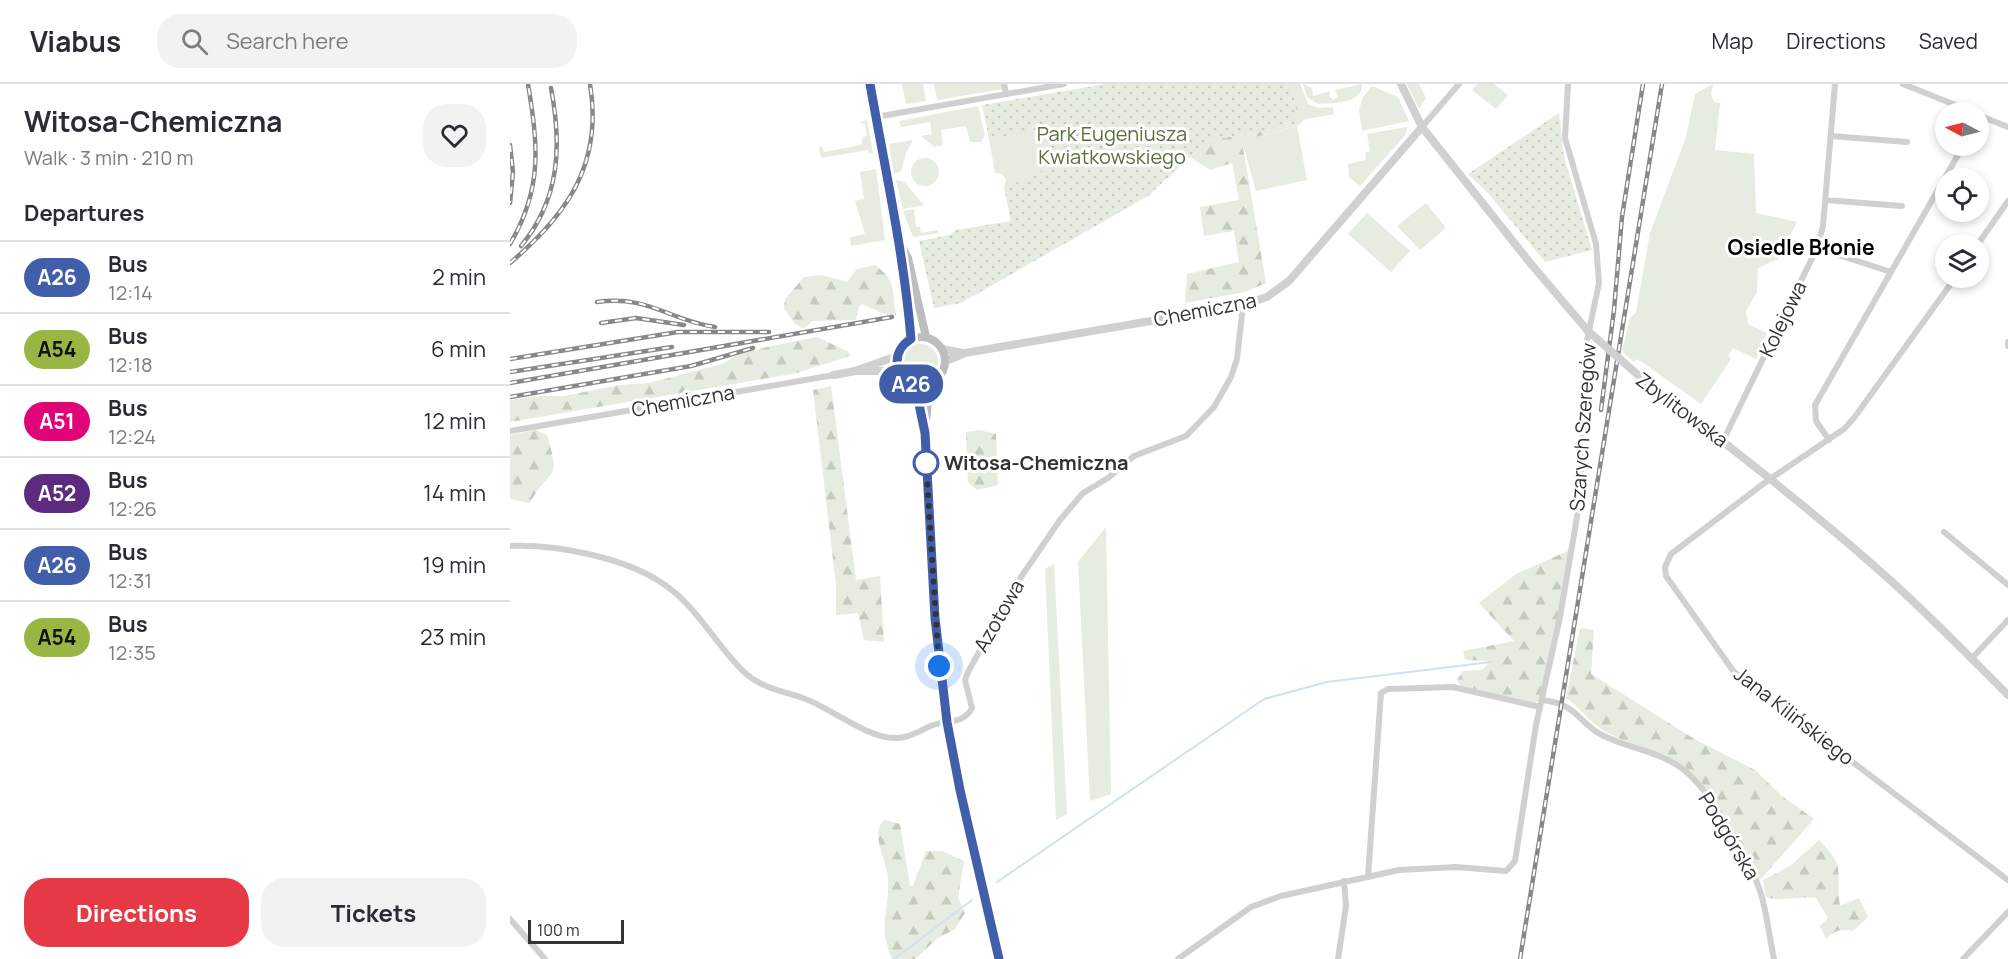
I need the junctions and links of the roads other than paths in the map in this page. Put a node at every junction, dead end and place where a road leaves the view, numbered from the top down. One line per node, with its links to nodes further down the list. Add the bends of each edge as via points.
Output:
1 (870, 84): 11 (main road)
2 (1004, 84): 9 (street)
3 (1064, 84): 9 (street)
4 (1401, 84): 14 (street, Zbylitowska)
5 (1459, 84): 14 (street, Chemiczna)
6 (1568, 84): 49 (street, Szarych Szeregów, via 1565,138 1596,244 1599,283 1586,345 1580,499)
7 (1835, 84): 15 (street, Kolejowa)
8 (1903, 84): 10 (street)
9 (1006, 94): 11 (street)
10 (1947, 102)
11 (876, 117): 22 (main road)
12 (1989, 119): 13 (street)
13 (2008, 126)
14 (1422, 127): 26 (street, Chemiczna, via 1289,281 1267,297); 41 (street, Zbylitowska, bridge, via 1588,331)
15 (1831, 136): 16 (street); 18 (street, Kolejowa)
16 (1907, 142)
17 (1957, 156): 24 (street)
18 (1825, 200): 20 (street); 23 (street, Kolejowa)
19 (2008, 201): 21 (street)
20 (1902, 206)
21 (1985, 234)
22 (899, 241): 27 (main road, via 908,258); 28 (main road)
23 (1817, 248): 24 (street); 41 (street, Kolejowa)
24 (1891, 272): 40 (street, via 1815,405 1816,421)
25 (1948, 288): 40 (street, Jana Kilińskiego, via 1854,418)
26 (1243, 305): 30 (street, Chemiczna); 51 (street, Azotowa, via 1237,359 1226,389 1214,407 1186,436 1134,456 1075,500 1015,586 972,663 966,680 972,702 969,715)
27 (926, 338): 28 (main road); 29 (main road)
28 (911, 339): 31 (main road)
29 (942, 349): 30 (street, Chemiczna); 32 (main road)
30 (965, 353): 32 (street, Chemiczna)
31 (897, 356): 33 (street, Chemiczna); 34 (main road)
32 (946, 362): 36 (main road, via 943,373)
33 (855, 371): 34 (street, Chemiczna); 35 (street, Chemiczna)
34 (898, 371): 37 (main road)
35 (834, 375): 38 (street, Chemiczna)
36 (930, 384): 37 (main road); 39 (main road)
37 (915, 385): 39 (main road)
38 (510, 431)
39 (925, 433): 51 (main road, via 935,618)
40 (1828, 440): 42 (street, Jana Kilińskiego)
41 (1723, 441): 42 (street, Zbylitowska)
42 (1773, 480): 47 (street, Zbylitowska, via 1889,579); 53 (street, Jana Kilińskiego, via 1671,554 1666,576 1734,672)
43 (1944, 532): 45 (street)
44 (510, 546): 51 (street, Azotowa, via 573,552 622,563 658,580 684,599 731,658 756,682 804,698 883,736 908,736)
45 (2008, 585)
46 (2008, 620): 47 (street)
47 (1971, 659): 48 (street, Zbylitowska)
48 (2008, 694)
49 (1543, 700): 50 (street, Szarych Szeregów); 61 (street, Podgórska, via 1565,704 1602,735 1663,758 1698,783 1716,807 1756,880)
50 (1540, 707): 52 (street, Szarych Szeregów, via 1511,868 1494,871 1430,867); 52 (street, via 1453,687 1388,689 1381,693)
51 (947, 722): 58 (main road)
52 (1368, 877): 54 (street)
53 (2008, 880)
54 (1344, 881): 59 (street, via 1251,907); 60 (street, via 1346,906)
55 (2008, 912): 62 (street)
56 (510, 919): 57 (street)
57 (545, 959)
58 (999, 959)
59 (1178, 959)
60 (1338, 959)
61 (1774, 959)
62 (1963, 959)

